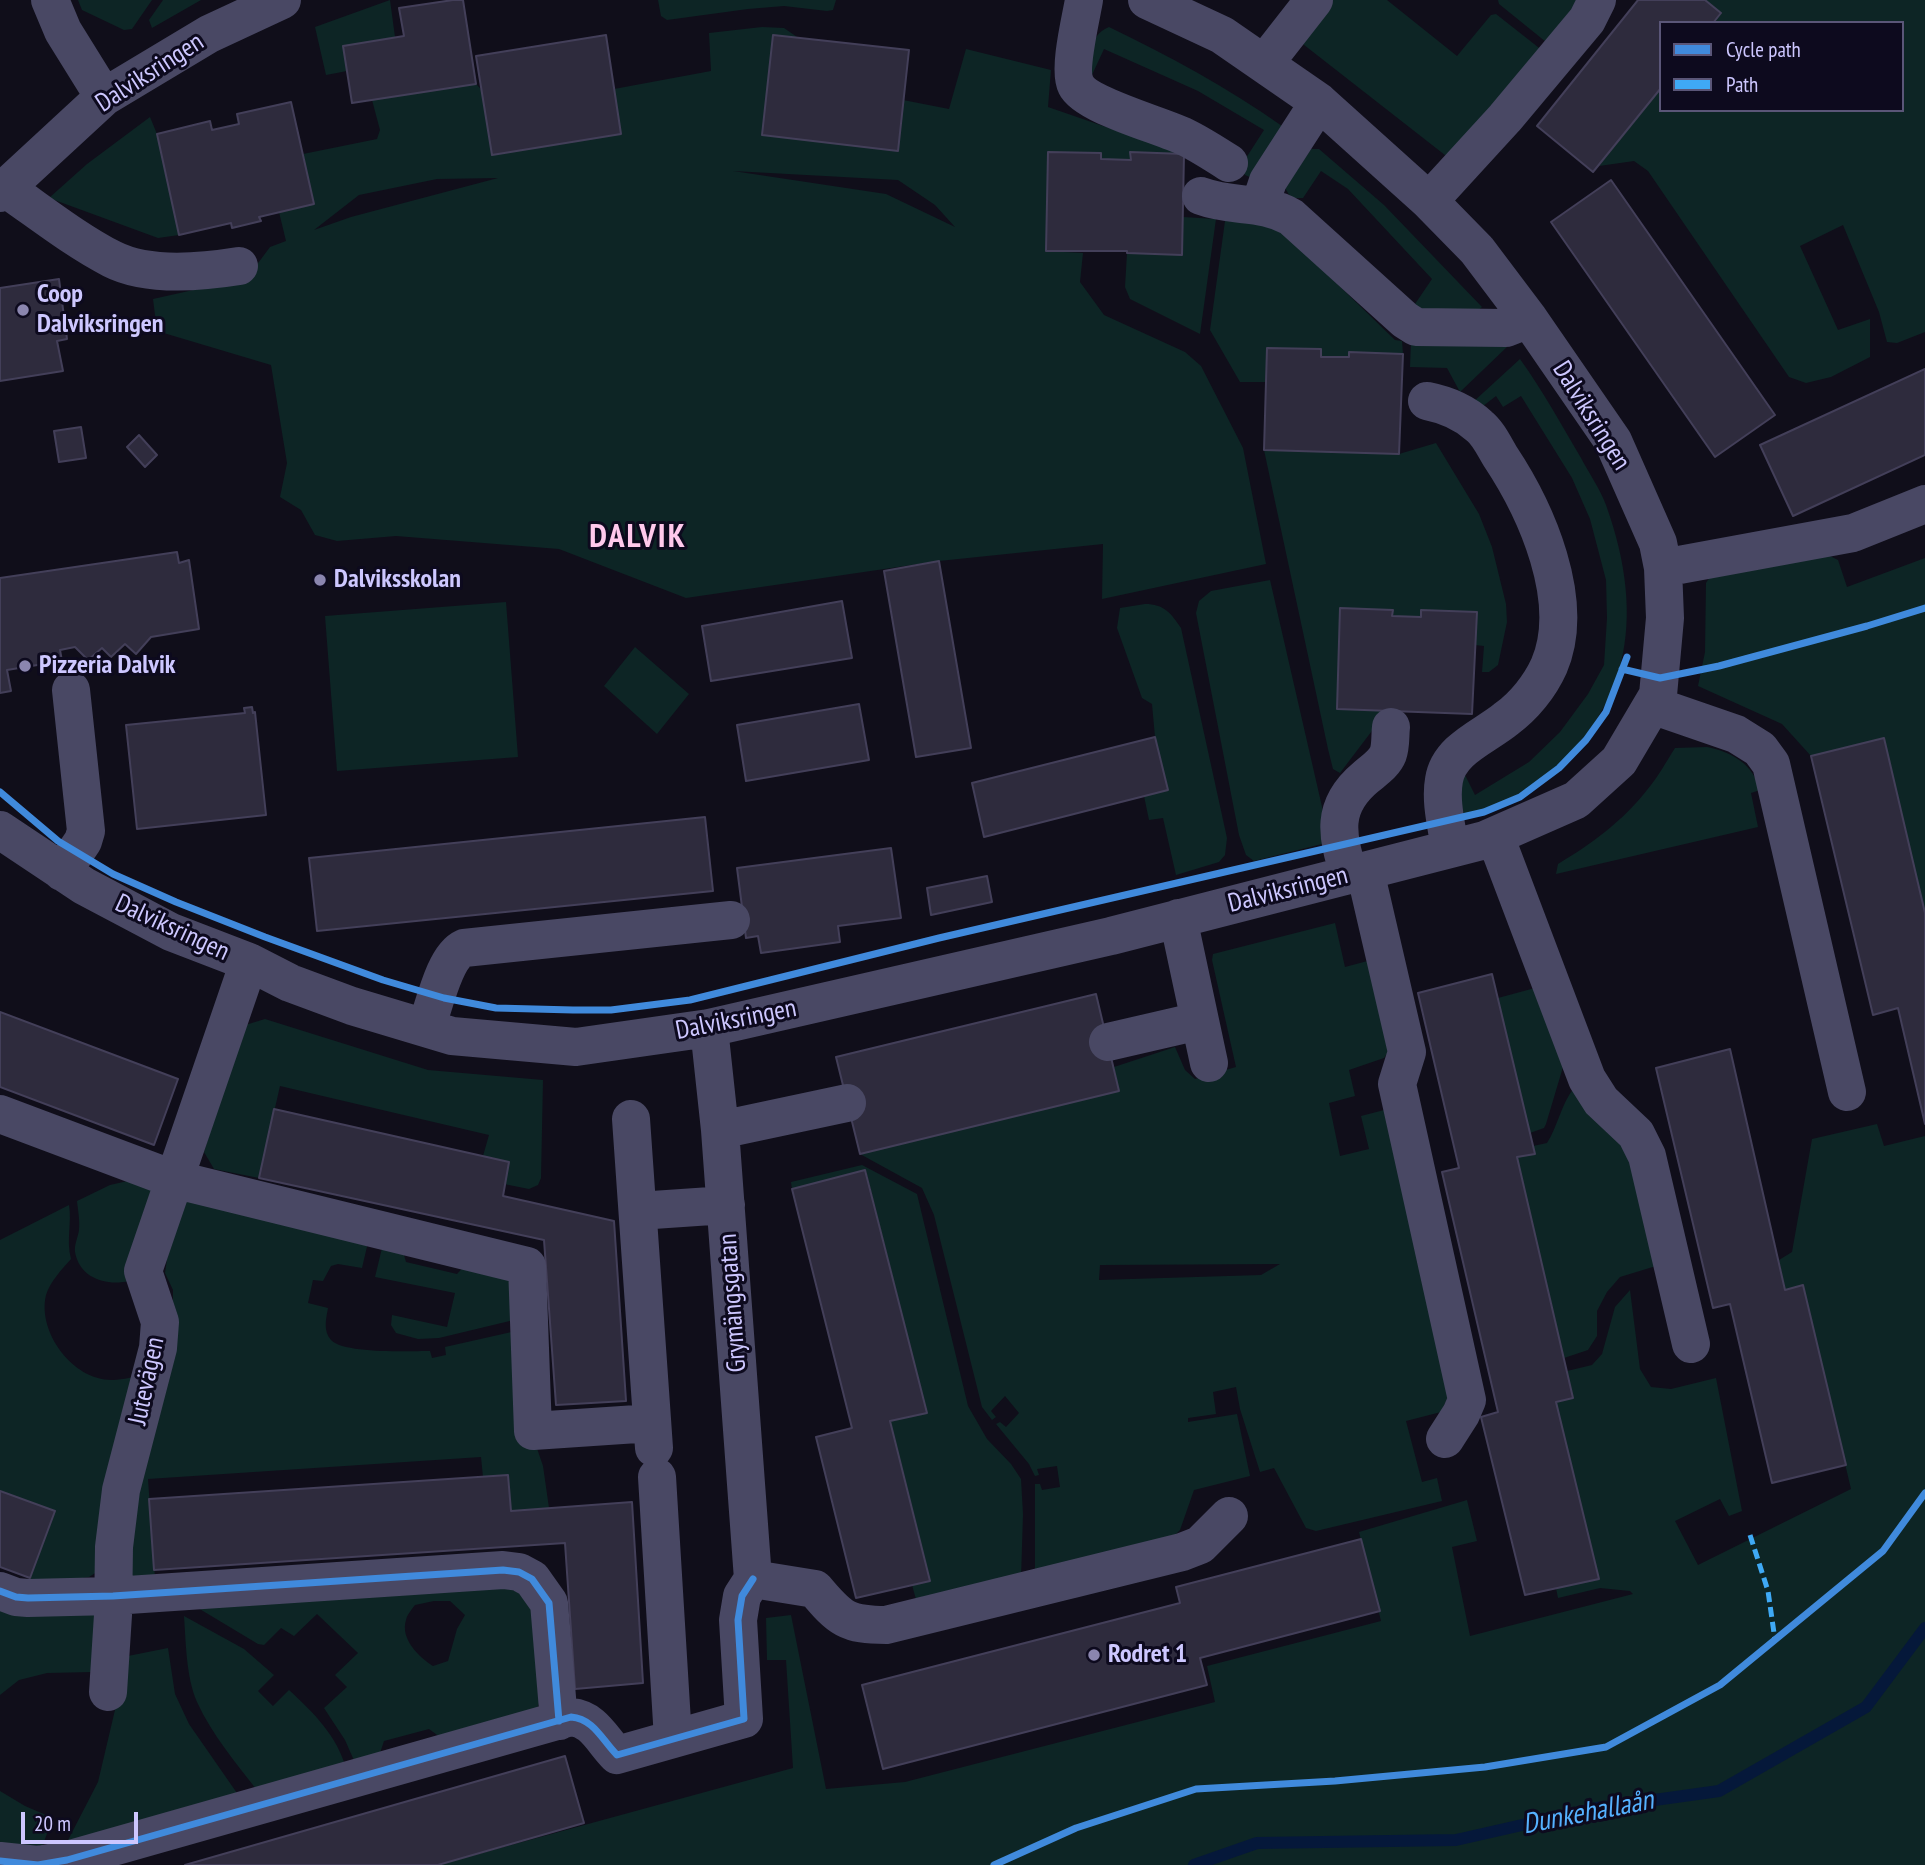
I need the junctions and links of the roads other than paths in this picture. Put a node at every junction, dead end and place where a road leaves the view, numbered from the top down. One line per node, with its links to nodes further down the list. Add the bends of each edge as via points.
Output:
1 (50, 0): 9 (street)
2 (282, 0): 9 (street, Dalviksringen, via 209,34)
3 (1084, 0): 11 (street, via 1073,72 1076,86 1102,104 1186,137)
4 (1147, 0): 7 (street, Dalviksringen)
5 (1314, 0): 8 (street)
6 (1597, 0): 14 (street, via 1571,40)
7 (1190, 9): 8 (street, Dalviksringen)
8 (1264, 64): 10 (street, Dalviksringen)
9 (104, 97): 12 (street, Dalviksringen)
10 (1319, 102): 14 (street, Dalviksringen); 15 (street, via 1268,181)
11 (1229, 163)
12 (3, 190): 16 (street, via 114,260 147,270 211,271)
13 (1201, 196): 15 (street)
14 (1429, 201): 17 (street, Dalviksringen, via 1477,250)
15 (1260, 205): 17 (street, via 1291,217 1416,327 1506,328)
16 (239, 266)
17 (1529, 319): 20 (street, Dalviksringen, via 1613,440 1658,543)
18 (1427, 401): 26 (street, via 1450,406 1482,428 1508,468 1544,540 1557,612 1549,665 1532,694 1452,760 1443,798)
19 (1925, 504): 20 (street, via 1853,533)
20 (1663, 568): 22 (street, Dalviksringen, via 1665,618 1658,695)
21 (71, 690): 27 (street, via 86,831)
22 (1652, 705): 25 (street, Dalviksringen, via 1619,761 1576,800); 37 (street, via 1736,734 1760,749 1771,764)
23 (1391, 727): 28 (street, via 1389,753 1383,763 1341,806 1340,844)
24 (0, 830): 27 (street, Dalviksringen)
25 (1495, 836): 26 (street, Dalviksringen); 45 (street, via 1587,1079 1601,1101 1636,1134 1647,1156)
26 (1450, 849): 28 (street, Dalviksringen)
27 (62, 872): 31 (street, Dalviksringen, via 171,932)
28 (1357, 873): 29 (street, Dalviksringen); 46 (street, via 1407,1052 1397,1084 1467,1400)
29 (1178, 918): 32 (street); 34 (street, Dalviksringen)
30 (730, 920): 33 (street, via 464,948 447,967)
31 (248, 962): 33 (street, Dalviksringen, via 352,1006); 42 (street, Jutevägen)
32 (1199, 1021): 35 (street); 36 (street)
33 (426, 1028): 34 (street, Dalviksringen, via 452,1036 576,1047)
34 (709, 1028): 41 (street, Grymängsgatan)
35 (1108, 1042)
36 (1209, 1063)
37 (1847, 1091)
38 (847, 1103): 41 (street)
39 (0, 1114): 42 (street)
40 (631, 1119): 44 (street)
41 (720, 1130): 43 (street, Grymängsgatan)
42 (173, 1179): 47 (street, via 527,1266 533,1431); 51 (street, Jutevägen, via 143,1271 160,1322 158,1348 121,1490)
43 (726, 1205): 44 (street); 49 (street, Grymängsgatan)
44 (638, 1211): 47 (street)
45 (1690, 1345)
46 (1445, 1439)
47 (654, 1450): 54 (street)
48 (1229, 1516): 49 (street, via 1200,1545 1182,1552 886,1625 846,1621 815,1589)
49 (753, 1579): 54 (street, via 742,1596 738,1620 744,1719)
50 (0, 1591): 51 (street, via 29,1598)
51 (113, 1596): 52 (street, Jutevägen); 53 (street, via 519,1572 532,1579 549,1603)
52 (108, 1692)
53 (559, 1721): 54 (street, via 582,1718 617,1755); 55 (street, via 67,1860 38,1865)
54 (673, 1739)
55 (0, 1861)

